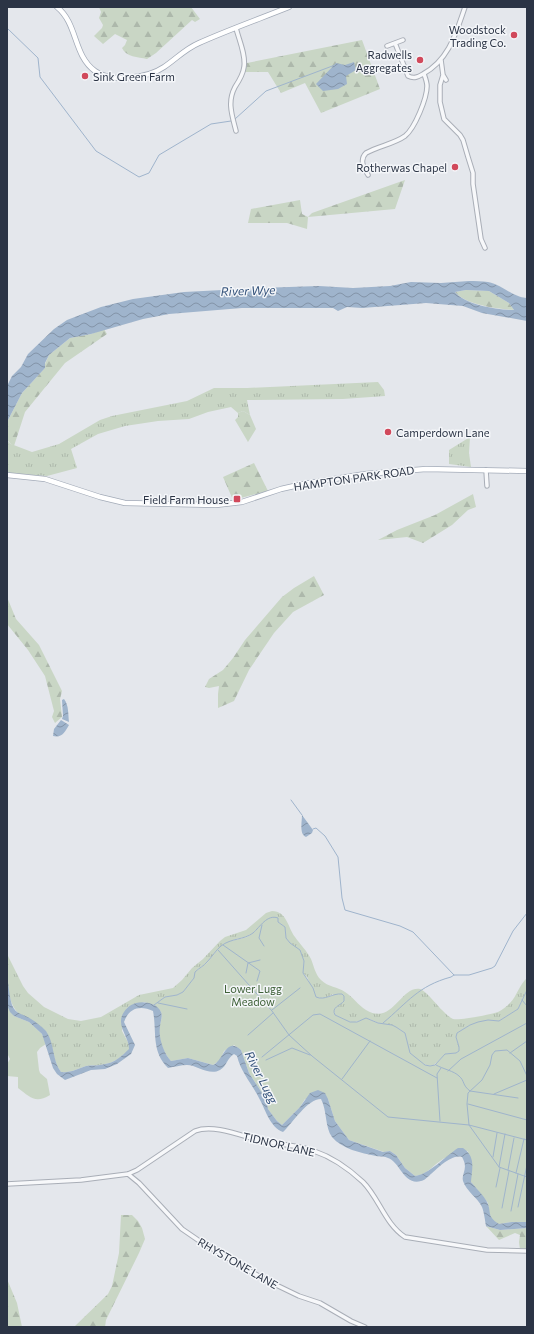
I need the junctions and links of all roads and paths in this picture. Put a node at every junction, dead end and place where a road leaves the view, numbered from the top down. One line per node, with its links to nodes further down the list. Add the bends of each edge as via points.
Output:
1 (57, 7): 4 (main road, via 69,21 81,53 89,66 100,74 113,78 157,71 195,44)
2 (289, 7): 4 (main road)
3 (465, 7): 8 (street, via 452,42)
4 (236, 28): 12 (street, via 244,67 230,99)
5 (403, 40): 6 (street)
6 (395, 43): 7 (street); 9 (street, via 408,76 414,78)
7 (387, 46)
8 (441, 60): 9 (street); 10 (street)
9 (424, 74): 13 (street, via 427,88 413,126 405,136 366,153 362,161)
10 (443, 75): 11 (street); 14 (street, via 439,98 441,108 444,119 463,140 473,173 481,239)
11 (446, 80)
12 (236, 131)
13 (368, 175)
14 (485, 248)
15 (486, 470): 16 (main road, HAMPTON PARK ROAD); 17 (main road, HAMPTON PARK ROAD, via 426,469 341,478 291,486 247,500 224,504 138,504 112,500 45,479); 18 (street, via 487,484)
16 (527, 471)
17 (7, 475)
18 (493, 482)
19 (128, 1174): 20 (street, TIDNOR LANE, via 81,1180); 21 (street, TIDNOR LANE, via 195,1131 205,1128 221,1130 261,1141 306,1148 327,1157 364,1183 396,1230 405,1237 487,1250); 22 (street, RHYSTONE LANE, via 182,1229 198,1240 258,1276 320,1303)
20 (7, 1184)
21 (527, 1251)
22 (365, 1327)

